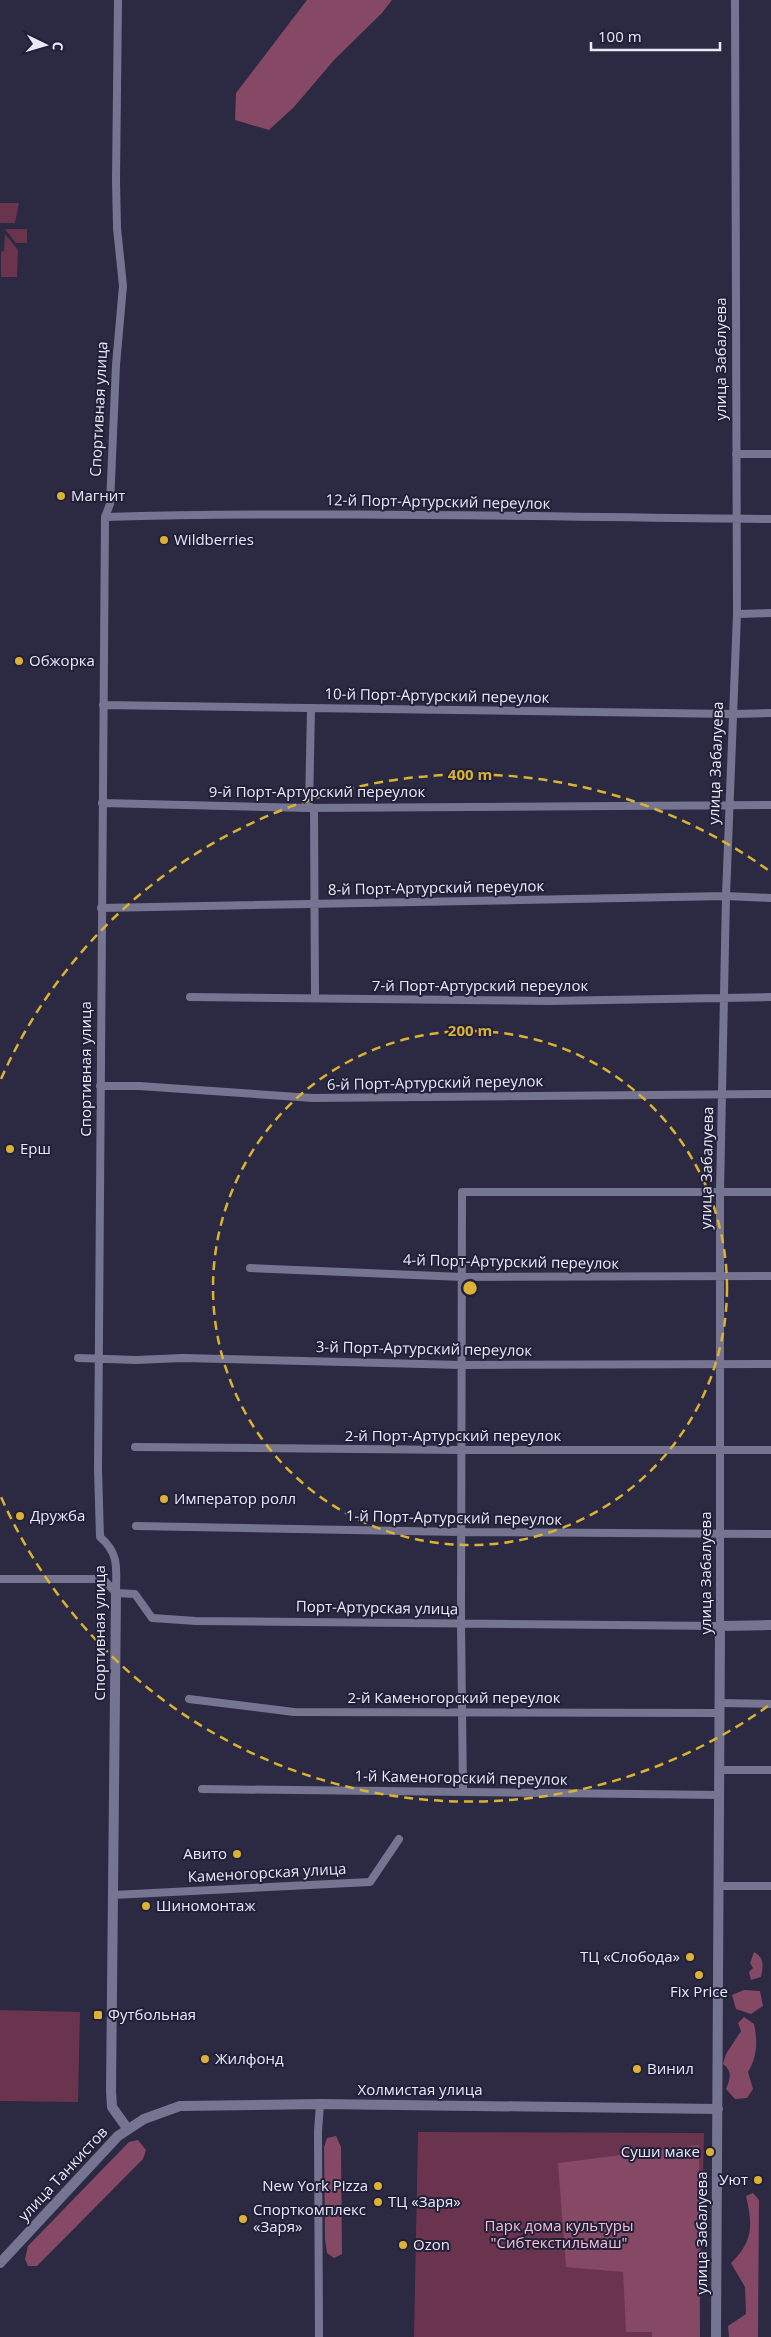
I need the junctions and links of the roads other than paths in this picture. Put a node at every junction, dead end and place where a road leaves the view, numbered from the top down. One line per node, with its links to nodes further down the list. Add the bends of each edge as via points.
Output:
1 (118, 0): 5 (street, Спортивная улица, via 116,190 123,286 110,504)
2 (735, 0): 3 (street, улица Забалуева)
3 (736, 454): 4 (street); 6 (street, улица Забалуева)
4 (771, 454)
5 (105, 517): 6 (street, 12-й Порт-Артурский переулок, via 325,514); 10 (street, Спортивная улица)
6 (736, 519): 7 (street, 12-й Порт-Артурский переулок); 9 (street, улица Забалуева)
7 (771, 519)
8 (771, 613): 9 (street)
9 (737, 614): 13 (street, улица Забалуева)
10 (103, 705): 11 (street, 10-й Порт-Артурский переулок); 14 (street, Спортивная улица)
11 (311, 708): 13 (street, 10-й Порт-Артурский переулок); 17 (street)
12 (771, 713): 13 (street, 10-й Порт-Артурский переулок)
13 (732, 714): 15 (street, улица Забалуева)
14 (102, 803): 17 (street, 9-й Порт-Артурский переулок); 21 (street, Спортивная улица)
15 (730, 804): 16 (street, 9-й Порт-Артурский переулок); 17 (street, 9-й Порт-Артурский переулок); 18 (street, улица Забалуева)
16 (771, 805)
17 (311, 808): 20 (street)
18 (726, 896): 19 (street, 8-й Порт-Артурский переулок); 20 (street, 8-й Порт-Артурский переулок); 23 (street, улица Забалуева)
19 (771, 898)
20 (315, 904): 21 (street, 8-й Порт-Артурский переулок); 24 (street)
21 (102, 908): 26 (street, Спортивная улица)
22 (190, 997): 24 (street, 7-й Порт-Артурский переулок)
23 (724, 997): 24 (street, 7-й Порт-Артурский переулок, via 549,1001); 25 (street, 7-й Порт-Артурский переулок); 27 (street, улица Забалуева)
24 (315, 998)
25 (771, 998)
26 (100, 1086): 27 (street, 6-й Порт-Артурский переулок, via 313,1098); 36 (street, Спортивная улица)
27 (723, 1094): 28 (street, 6-й Порт-Артурский переулок); 29 (street, улица Забалуева)
28 (771, 1094)
29 (720, 1192): 30 (street); 32 (street, улица Забалуева); 34 (street, via 462,1192)
30 (771, 1192)
31 (250, 1268): 34 (street, 4-й Порт-Артурский переулок)
32 (720, 1276): 33 (street, 4-й Порт-Артурский переулок); 34 (street, 4-й Порт-Артурский переулок); 38 (street, улица Забалуева)
33 (771, 1276)
34 (462, 1277): 37 (street)
35 (78, 1358): 36 (street, 3-й Порт-Артурский переулок)
36 (99, 1358): 37 (street, 3-й Порт-Артурский переулок); 49 (street, Спортивная улица, via 100,1536 113,1550)
37 (462, 1364): 38 (street, 3-й Порт-Артурский переулок); 41 (street)
38 (720, 1364): 39 (street, 3-й Порт-Артурский переулок); 42 (street, улица Забалуева)
39 (771, 1364)
40 (135, 1447): 41 (street, 2-й Порт-Артурский переулок)
41 (461, 1450): 42 (street, 2-й Порт-Артурский переулок); 45 (street)
42 (721, 1450): 43 (street, 2-й Порт-Артурский переулок); 46 (street, улица Забалуева)
43 (771, 1450)
44 (136, 1526): 45 (street, 1-й Порт-Артурский переулок)
45 (461, 1532): 46 (street, 1-й Порт-Артурский переулок); 50 (street)
46 (721, 1534): 47 (street, 1-й Порт-Артурский переулок); 52 (street, улица Забалуева)
47 (771, 1534)
48 (0, 1579): 49 (street, Порт-Артурская улица, via 99,1579)
49 (116, 1593): 50 (street, Порт-Артурская улица, via 135,1594 152,1618); 65 (street, Спортивная улица)
50 (461, 1624): 52 (street, Порт-Артурская улица); 56 (street)
51 (771, 1625): 52 (street, Порт-Артурская улица)
52 (720, 1626): 55 (street, улица Забалуева)
53 (189, 1699): 56 (street, 2-й Каменогорский переулок, via 294,1712)
54 (771, 1704): 55 (street, 2-й Каменогорский переулок)
55 (720, 1708): 56 (street, 2-й Каменогорский переулок); 57 (street, улица Забалуева)
56 (462, 1711): 60 (street)
57 (720, 1770): 58 (street); 61 (street, улица Забалуева)
58 (771, 1770)
59 (202, 1789): 60 (street, 1-й Каменогорский переулок)
60 (463, 1791): 61 (street, 1-й Каменогорский переулок)
61 (720, 1795): 63 (street, улица Забалуева)
62 (399, 1839): 65 (street, Каменогорская улица, via 370,1882)
63 (719, 1886): 64 (street); 67 (street, улица Забалуева)
64 (771, 1886)
65 (113, 1895): 68 (street, Спортивная улица, via 112,2107)
66 (320, 2104): 67 (street, Холмистая улица); 68 (street, Холмистая улица, via 180,2106); 70 (street)
67 (718, 2109): 71 (street, улица Забалуева)
68 (128, 2128): 69 (street, улица Танкистов)
69 (0, 2263)
70 (319, 2337)
71 (716, 2337)

